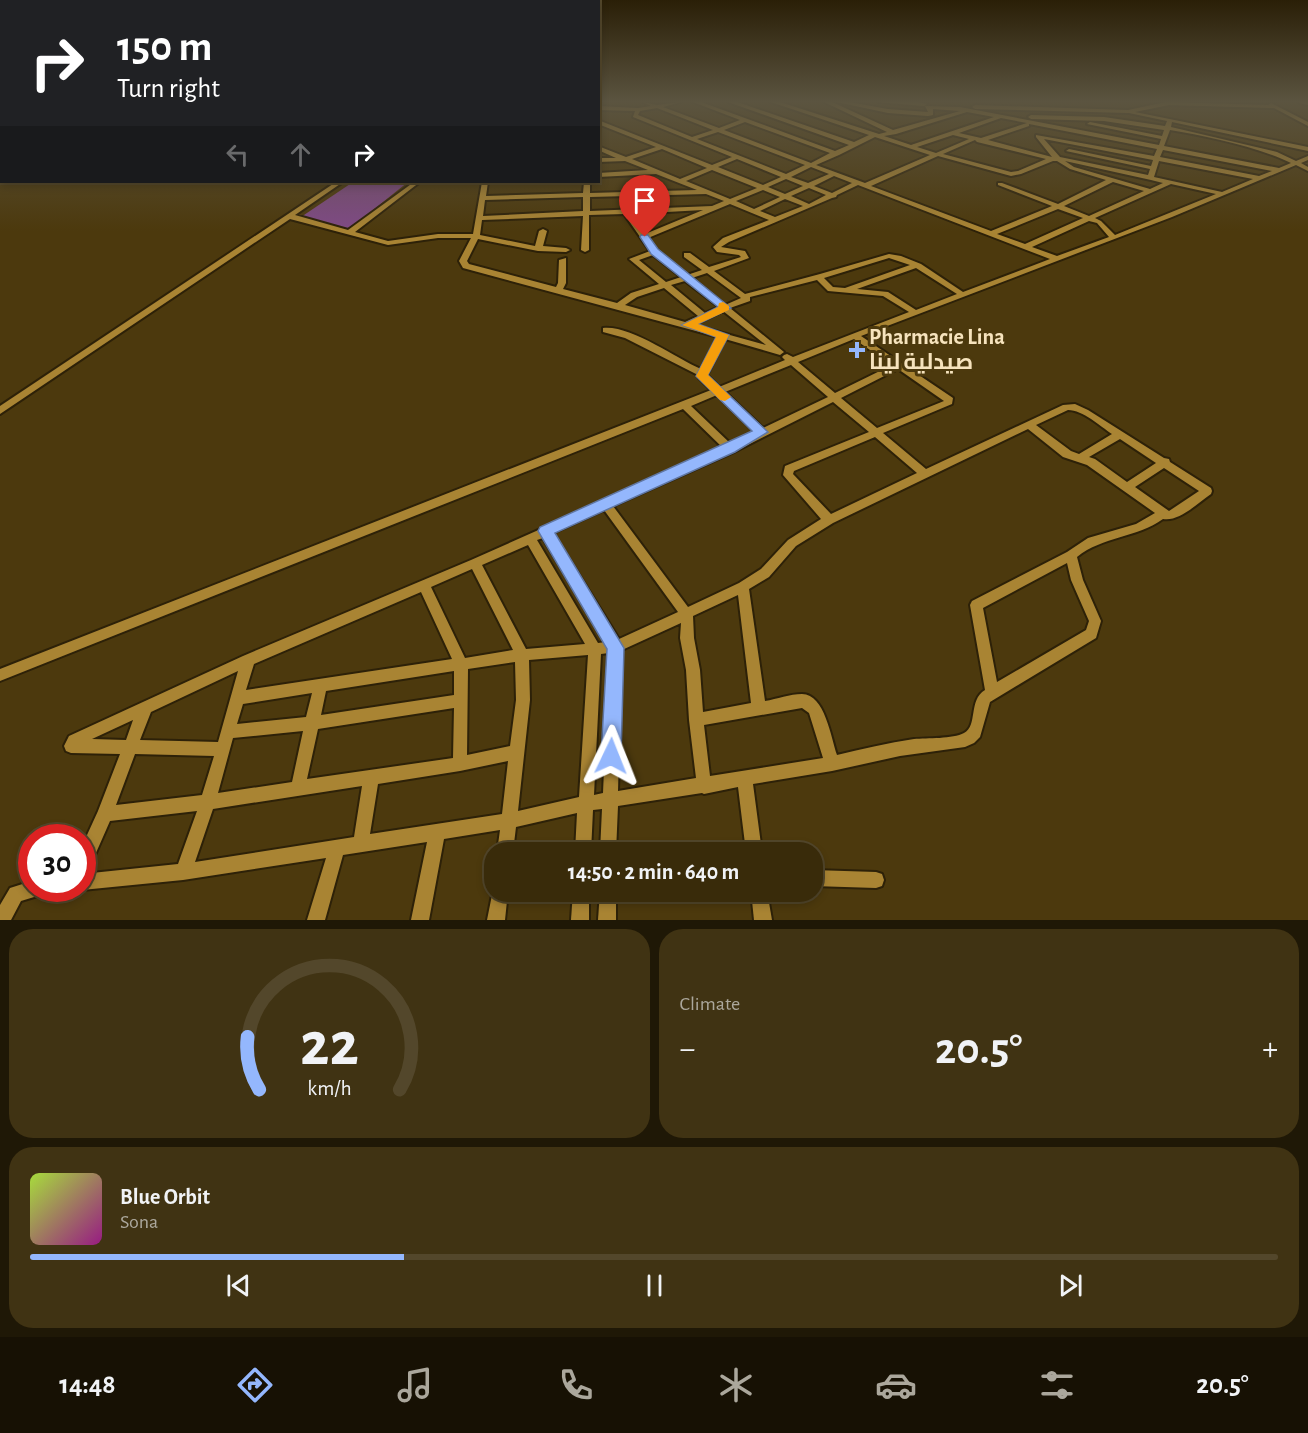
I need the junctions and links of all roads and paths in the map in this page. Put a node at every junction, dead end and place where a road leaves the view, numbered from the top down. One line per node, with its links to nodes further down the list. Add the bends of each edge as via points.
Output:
1 (658, 145): 19 (street)
2 (707, 145): 29 (street)
3 (757, 145): 37 (street)
4 (812, 145): 27 (street)
5 (853, 145): 18 (street)
6 (903, 145): 20 (street)
7 (916, 145): 20 (street)
8 (964, 145): 28 (street)
9 (1000, 145): 30 (street)
10 (1017, 145): 30 (street)
11 (1046, 145): 30 (street)
12 (1073, 145): 25 (street)
13 (1088, 145): 31 (street)
14 (1150, 145): 21 (street)
15 (1200, 145): 26 (street)
16 (1242, 145): 22 (street)
17 (1289, 145): 24 (street)
18 (856, 146): 27 (street)
19 (663, 147): 33 (street); 38 (street)
20 (909, 147): 28 (street)
21 (1161, 147): 26 (street); 31 (street)
22 (1250, 147): 35 (street); 36 (street)
23 (600, 149): 33 (street)
24 (1308, 149)
25 (1069, 152): 30 (street); 39 (street)
26 (1193, 153): 35 (street)
27 (837, 154): 37 (street)
28 (938, 155): 30 (street, via 1011,174); 56 (street)
29 (737, 157): 38 (street); 45 (street)
30 (1057, 157): 46 (street); 48 (street, via 1080,171)
31 (1156, 158): 39 (street); 47 (street)
32 (1308, 158): 36 (street)
33 (627, 159): 34 (street); 42 (street)
34 (600, 160)
35 (1237, 160): 41 (street)
36 (1295, 164): 40 (street); 41 (street)
37 (811, 166): 43 (street); 45 (street)
38 (712, 167): 49 (street); 58 (street)
39 (1153, 168): 46 (street)
40 (1308, 169)
41 (1279, 170): 47 (street)
42 (658, 172): 44 (street); 49 (street)
43 (834, 174): 56 (street); 57 (street)
44 (600, 175)
45 (787, 177): 57 (street); 58 (street)
46 (1151, 178): 50 (street)
47 (1259, 178): 61 (street)
48 (1111, 180): 59 (street); 68 (street)
49 (681, 181): 60 (street)
50 (1170, 182): 59 (street); 61 (street)
51 (338, 183): 73 (street)
52 (416, 183): 78 (street)
53 (485, 183): 65 (street)
54 (587, 183): 62 (street)
55 (1000, 184): 68 (street)
56 (861, 185): 63 (street); 79 (street)
57 (809, 186): 63 (street); 64 (street)
58 (762, 188): 64 (street); 66 (street)
59 (1148, 190): 75 (street)
60 (706, 192): 62 (street); 66 (street)
61 (1224, 194): 82 (street)
62 (586, 196): 65 (street); 72 (street)
63 (834, 196): 67 (street)
64 (785, 197): 67 (street); 70 (street)
65 (483, 198): 74 (street)
66 (731, 202): 69 (street); 70 (street)
67 (809, 206): 76 (street)
68 (1057, 207): 75 (street); 79 (street)
69 (717, 208): 71 (street); 81 (street)
70 (754, 211): 76 (street)
71 (626, 212): 72 (street); 81 (street)
72 (586, 214): 74 (street); 86 (street)
73 (289, 216): 78 (street); 115 (street)
74 (479, 218): 80 (street)
75 (1086, 218): 82 (street, via 1102,224); 83 (street)
76 (776, 220): 92 (street, via 718,245 720,250 738,252 745,258)
77 (543, 231): 84 (street)
78 (349, 233): 80 (street, via 392,243 438,236)
79 (990, 234): 83 (street)
80 (476, 236): 84 (street); 96 (street, via 463,265)
81 (645, 237): 87 (street)
82 (1113, 237): 89 (street)
83 (1025, 247): 89 (street)
84 (538, 249): 85 (street)
85 (566, 250)
86 (585, 250)
87 (654, 252): 93 (street); 95 (street, via 633,259)
88 (687, 255): 92 (street)
89 (1057, 259): 98 (street)
90 (563, 260): 96 (street)
91 (915, 266): 94 (street, via 889,256); 97 (street); 98 (street)
92 (709, 271): 93 (street); 99 (street)
93 (688, 277): 95 (street); 101 (street)
94 (819, 277): 97 (street, via 827,288); 99 (street)
95 (666, 285): 100 (street, via 629,297); 103 (street)
96 (558, 290): 100 (street)
97 (841, 292): 102 (street, via 885,294)
98 (963, 295): 102 (street)
99 (745, 296): 101 (street, via 745,301)
100 (618, 306): 104 (street)
101 (725, 308): 103 (street); 108 (street)
102 (916, 313): 107 (street)
103 (704, 316): 104 (street)
104 (687, 325): 106 (street)
105 (606, 330): 111 (street, via 630,337)
106 (723, 335): 108 (street); 111 (street)
107 (855, 336): 109 (street); 110 (street)
108 (780, 352): 109 (street)
109 (792, 361): 112 (street); 113 (street)
110 (899, 365): 113 (street); 118 (street, via 949,402)
111 (702, 373): 112 (street)
112 (718, 391): 114 (street); 117 (street)
113 (835, 397): 117 (street); 118 (street)
114 (684, 405): 120 (street); 140 (street)
115 (0, 411)
116 (1028, 424): 119 (street, via 1070,406); 121 (street, via 1068,454); 123 (street)
117 (761, 432): 120 (street)
118 (875, 432): 123 (street); 127 (street, via 787,472)
119 (1120, 434): 121 (street); 122 (street)
120 (730, 449): 125 (street)
121 (1080, 458): 124 (street)
122 (1165, 462): 124 (street); 126 (street, via 1207,491 1172,515)
123 (926, 475): 127 (street)
124 (1127, 487): 126 (street)
125 (606, 504): 128 (street); 134 (street)
126 (1162, 514): 130 (street, via 1139,528 1085,543)
127 (829, 520): 133 (street, via 792,543 765,573)
128 (545, 531): 129 (street); 135 (street)
129 (530, 538): 131 (street); 136 (street)
130 (1071, 555): 142 (street, via 976,605); 142 (street, via 1095,621 1094,629)
131 (476, 563): 132 (street); 137 (street)
132 (424, 585): 138 (street); 139 (street)
133 (743, 587): 134 (street); 146 (street)
134 (687, 615): 135 (street); 147 (street)
135 (616, 648): 136 (street); 159 (street)
136 (595, 649): 137 (street); 161 (street)
137 (522, 655): 139 (street); 152 (street, via 523,700)
138 (248, 660): 143 (street); 145 (street)
139 (461, 664): 141 (street); 144 (street)
140 (0, 675)
141 (320, 686): 143 (street); 148 (street)
142 (992, 691): 154 (street, via 982,701 976,729 966,740 908,746)
143 (237, 698): 149 (street)
144 (459, 701): 148 (street); 153 (street)
145 (145, 708): 150 (street); 150 (street, via 83,736 71,746)
146 (759, 708): 147 (street); 154 (street, via 802,701 813,705)
147 (696, 720): 157 (street)
148 (311, 723): 149 (street); 158 (street)
149 (227, 732): 151 (street)
150 (130, 747): 151 (street); 162 (street)
151 (223, 749): 160 (street)
152 (517, 752): 153 (street); 163 (street)
153 (460, 764): 155 (street)
154 (832, 764): 156 (street)
155 (371, 777): 158 (street); 170 (street)
156 (744, 780): 157 (street); 169 (street)
157 (704, 786): 159 (street)
158 (298, 787): 160 (street)
159 (609, 800): 161 (street); 168 (street)
160 (208, 802): 162 (street); 172 (street)
161 (584, 804): 163 (street); 167 (street)
162 (105, 814): 165 (street)
163 (508, 821): 164 (street); 166 (street)
164 (437, 832): 170 (street); 183 (street)
165 (96, 834)
166 (506, 842)
167 (583, 842)
168 (608, 842)
169 (753, 842)
170 (361, 843): 171 (street)
171 (337, 848): 172 (street); 182 (street)
172 (183, 872): 175 (street)
173 (823, 878): 174 (street)
174 (876, 880)
175 (96, 881)
176 (18, 893): 181 (street)
177 (498, 902): 184 (street)
178 (581, 902): 185 (street)
179 (608, 902): 186 (street)
180 (761, 902): 187 (street)
181 (1, 920)
182 (316, 920)
183 (420, 920)
184 (496, 920)
185 (580, 920)
186 (607, 920)
187 (763, 920)

